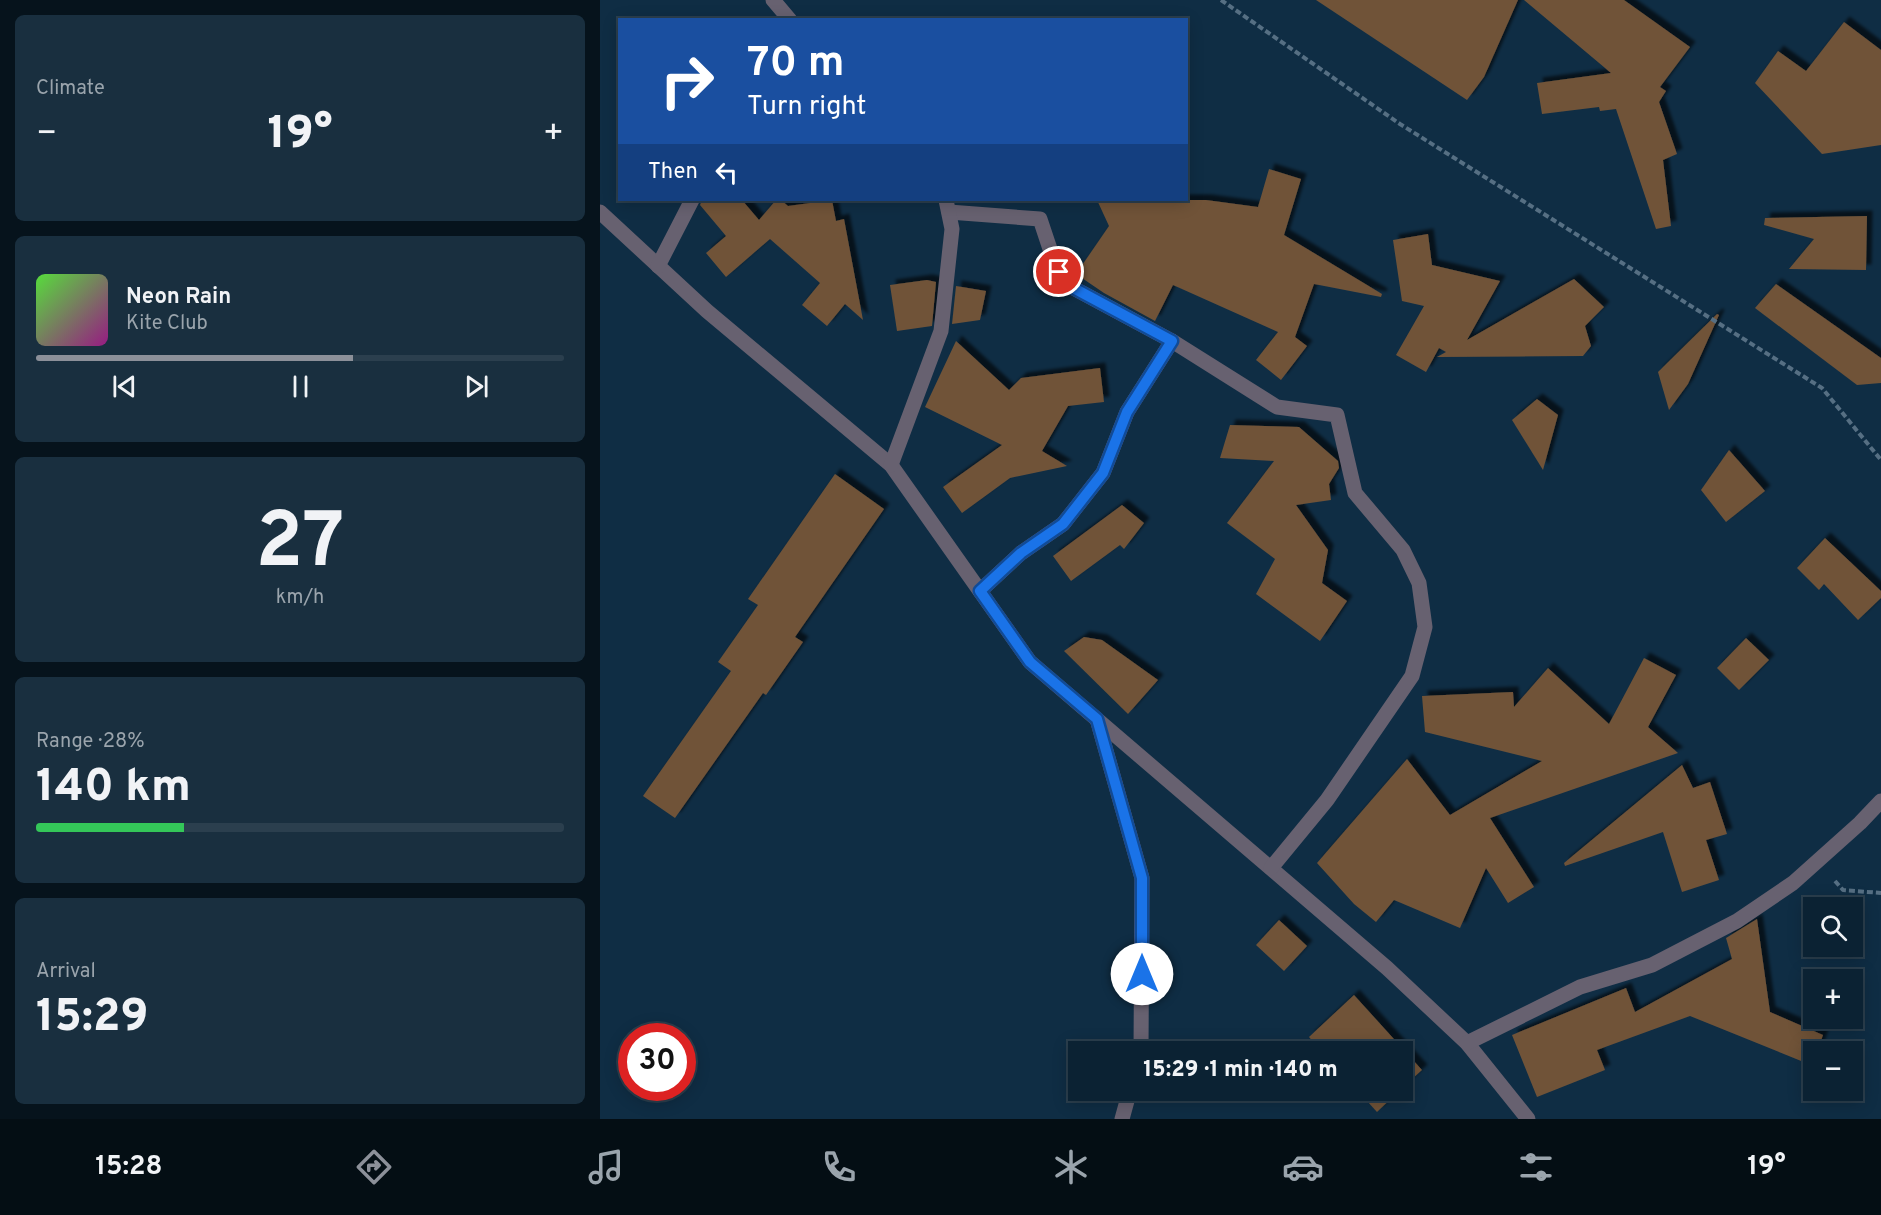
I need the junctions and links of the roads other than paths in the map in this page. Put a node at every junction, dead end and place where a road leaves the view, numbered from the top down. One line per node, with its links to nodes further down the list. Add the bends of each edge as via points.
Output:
1 (773, 0): 2 (street)
2 (788, 18)
3 (691, 201): 6 (street)
4 (947, 206): 7 (street, via 1040,219 1064,283); 8 (street, via 952,229 941,331)
5 (600, 212): 6 (street)
6 (658, 266): 8 (street)
7 (1172, 341): 9 (street, via 1127,412 1103,473 1063,524 1021,553); 12 (street, via 1277,406 1336,415 1355,493 1402,550 1419,583 1425,627 1412,676 1327,800)
8 (891, 465): 9 (street)
9 (980, 591): 10 (street, via 1030,662)
10 (1097, 719): 12 (street); 13 (street, via 1142,878)
11 (1881, 801): 14 (street, via 1792,883 1737,921 1652,966 1580,987)
12 (1271, 868): 14 (street, via 1388,968)
13 (1141, 1041)
14 (1467, 1043): 17 (street)
15 (1127, 1101): 16 (street)
16 (1122, 1119)
17 (1528, 1119)

